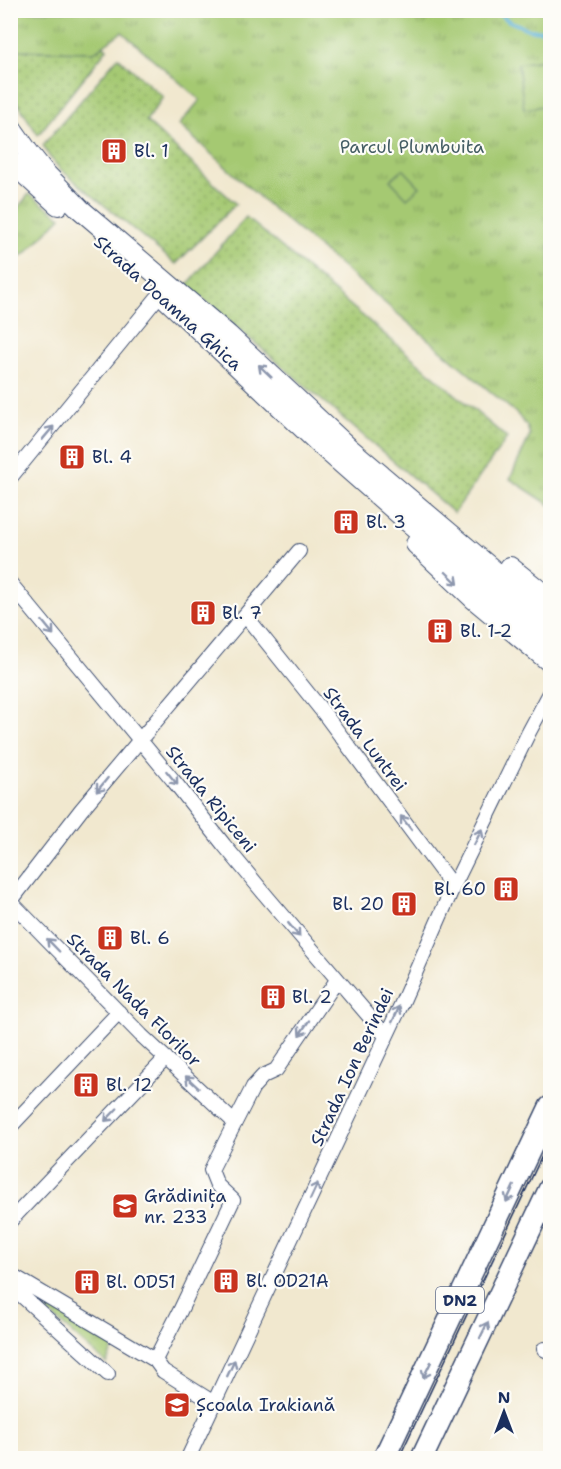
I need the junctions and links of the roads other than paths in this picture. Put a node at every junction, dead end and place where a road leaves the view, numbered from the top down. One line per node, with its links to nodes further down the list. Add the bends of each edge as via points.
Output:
1 (10, 126): 4 (main road, Strada Doamna Ghica, one-way to 1, via 228,335 61,191)
2 (10, 161): 3 (main road, Strada Doamna Ghica, via 115,253)
3 (155, 301): 5 (main road, Strada Doamna Ghica); 6 (street, one-way to 3)
4 (308, 411): 7 (main road, Strada Doamna Ghica); 10 (main road, Strada Doamna Ghica, via 331,423 379,463)
5 (323, 447): 7 (main road, Strada Doamna Ghica); 13 (main road, Strada Doamna Ghica, one-way to 13, via 352,487 474,599)
6 (10, 478)
7 (379, 485): 10 (main road)
8 (299, 551): 11 (street)
9 (10, 583): 15 (street, Strada Ripiceni, one-way to 15)
10 (543, 613): 12 (main road)
11 (245, 615): 15 (street); 16 (street, Strada Luntrei, one-way to 11, via 323,712)
12 (550, 639)
13 (550, 662)
14 (550, 693): 16 (street, Strada Ion Berindei, one-way to 14)
15 (139, 740): 17 (street, one-way to 17); 18 (street, Strada Ripiceni, one-way to 18)
16 (453, 887): 20 (street, Strada Ion Berindei, one-way to 16)
17 (11, 902): 19 (street, Strada Nada Florilor, one-way to 17)
18 (337, 980): 20 (street, Strada Ripiceni); 23 (street, one-way to 23, via 276,1070 253,1087)
19 (119, 1012): 21 (street, Strada Nada Florilor); 24 (street)
20 (386, 1036): 31 (street, Strada Ion Berindei, one-way to 20)
21 (166, 1058): 23 (street, Strada Nada Florilor, one-way to 21); 26 (street, one-way to 26)
22 (550, 1107): 33 (main road, DN2, one-way to 33)
23 (234, 1122): 29 (street, via 211,1170 217,1185 232,1200)
24 (10, 1127)
25 (550, 1188): 34 (main road, DN2, one-way to 25)
26 (10, 1221)
27 (10, 1274): 29 (street)
28 (10, 1285): 30 (street)
29 (155, 1359): 31 (street, via 163,1371)
30 (108, 1374)
31 (214, 1403): 32 (street, Strada Ion Berindei)
32 (188, 1458)
33 (384, 1458)
34 (422, 1458)

